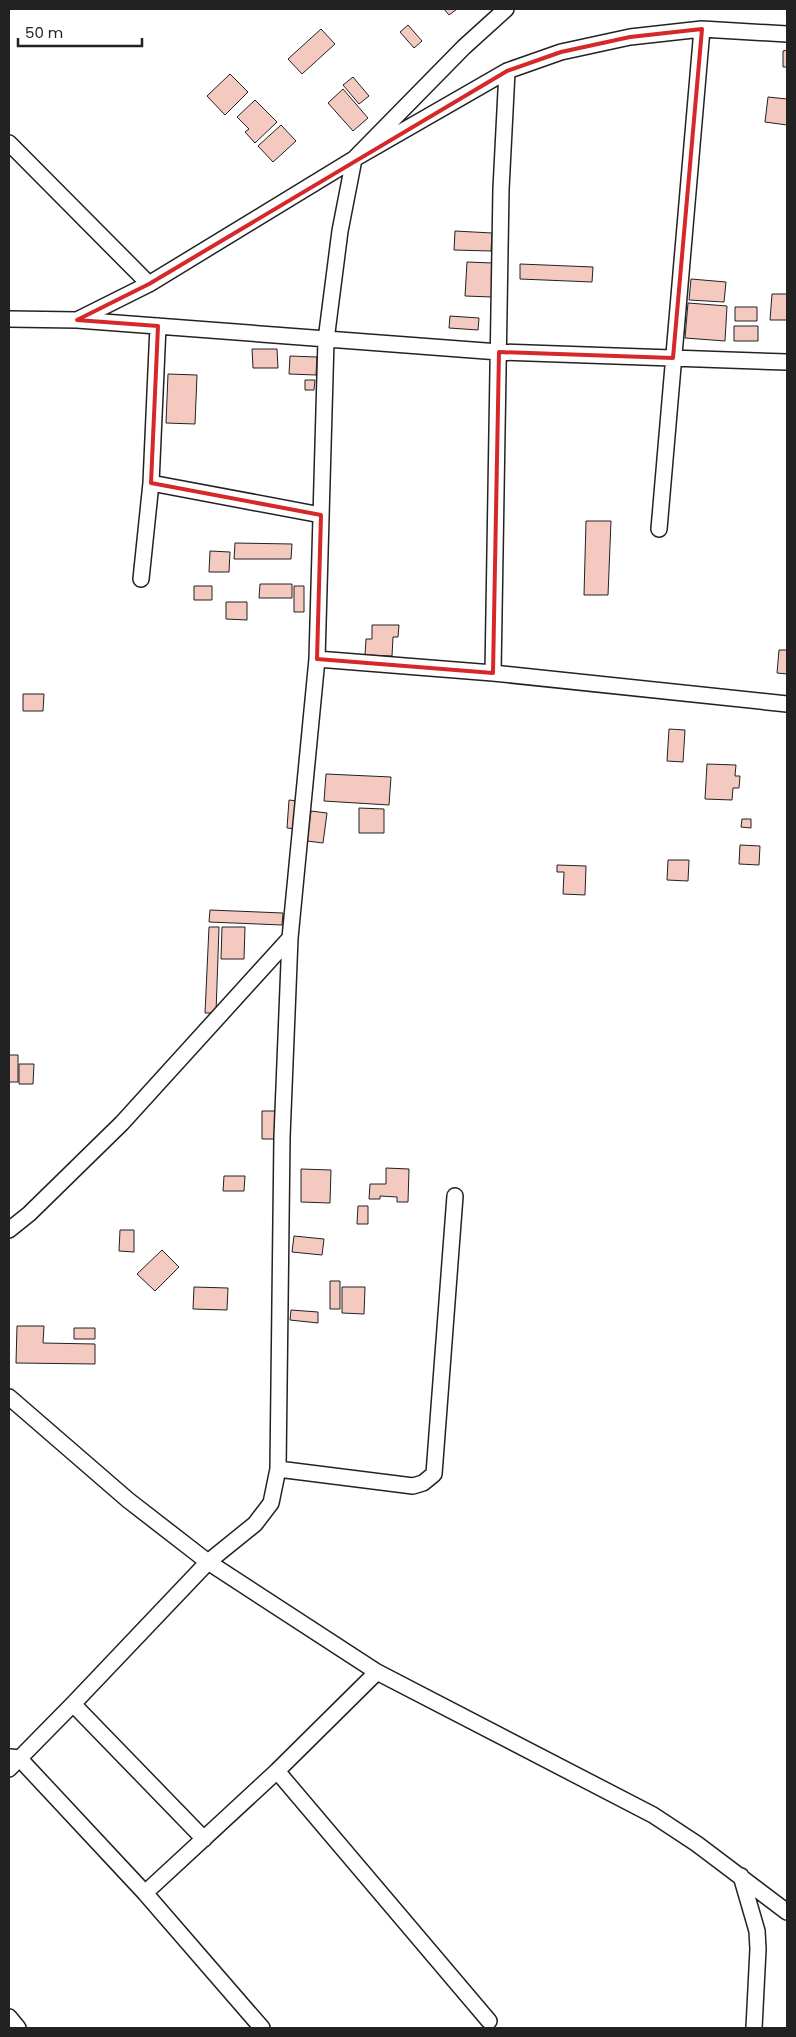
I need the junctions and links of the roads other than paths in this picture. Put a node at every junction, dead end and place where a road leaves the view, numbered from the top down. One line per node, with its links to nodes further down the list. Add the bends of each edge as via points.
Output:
1 (506, 9): 6 (street)
2 (702, 29): 3 (street); 4 (street, via 630,37 570,50); 13 (street)
3 (787, 34)
4 (506, 71): 6 (street); 12 (street)
5 (9, 143): 7 (street)
6 (354, 159): 7 (street); 11 (street, via 340,231)
7 (149, 284): 9 (street)
8 (9, 319): 9 (street)
9 (77, 320): 10 (street)
10 (158, 326): 11 (street); 15 (street)
11 (326, 340): 12 (street); 16 (street)
12 (499, 352): 13 (street); 20 (street)
13 (674, 358): 14 (street); 17 (street)
14 (787, 362)
15 (151, 483): 16 (street); 18 (street)
16 (321, 515): 19 (street)
17 (659, 529)
18 (141, 579)
19 (317, 659): 20 (street); 22 (street)
20 (493, 673): 21 (street)
21 (787, 704)
22 (290, 938): 24 (street, via 122,1123); 26 (street, via 282,1137)
23 (455, 1196): 26 (street, via 434,1474 413,1486)
24 (9, 1230)
25 (9, 1397): 27 (street, via 128,1500)
26 (278, 1469): 27 (street, via 271,1503 255,1524)
27 (208, 1562): 28 (street); 29 (street)
28 (377, 1672): 31 (street); 33 (street, via 653,1815)
29 (73, 1704): 30 (street); 32 (street)
30 (12, 1761): 34 (street)
31 (277, 1771): 32 (street); 37 (street)
32 (204, 1839): 34 (street)
33 (741, 1876): 35 (street); 40 (street, via 757,1931)
34 (145, 1893): 38 (street)
35 (787, 1912)
36 (9, 2017): 39 (street)
37 (489, 2021)
38 (257, 2027)
39 (18, 2028)
40 (754, 2028)

